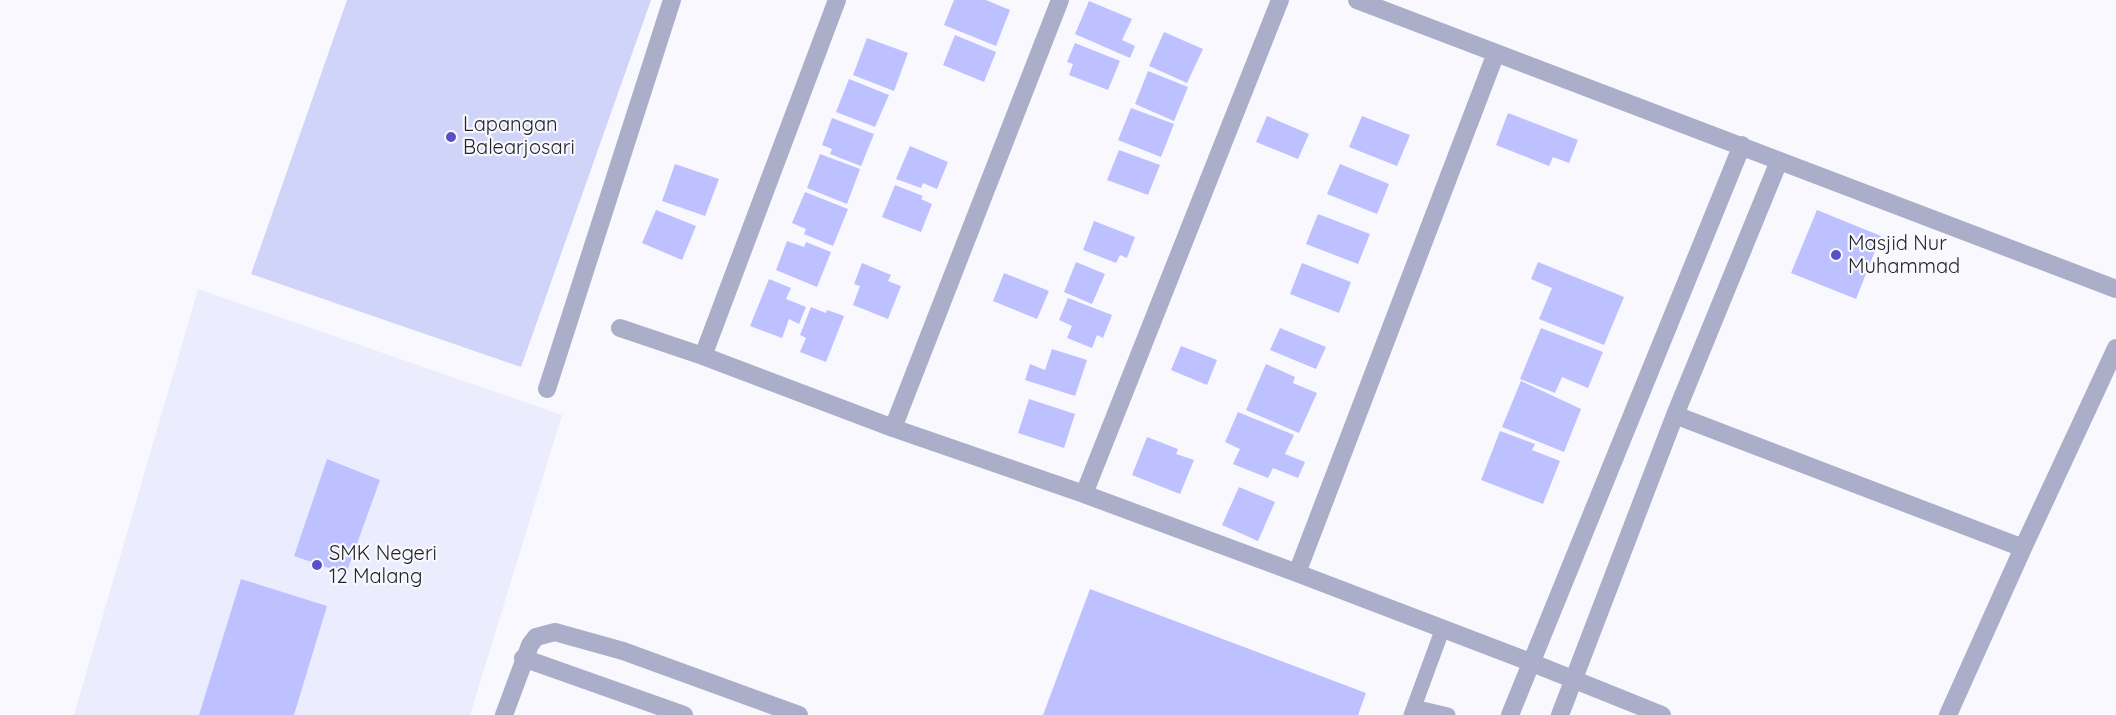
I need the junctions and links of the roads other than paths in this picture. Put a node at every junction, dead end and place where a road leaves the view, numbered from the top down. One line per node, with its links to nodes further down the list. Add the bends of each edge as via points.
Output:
1 (672, 0): 13 (street)
2 (837, 0): 12 (street)
3 (1060, 0): 15 (street)
4 (1280, 0): 16 (street)
5 (1357, 0): 6 (street)
6 (1496, 53): 7 (street); 18 (street)
7 (1742, 145): 8 (street); 21 (street)
8 (1779, 161): 9 (street); 14 (street)
9 (2116, 289)
10 (620, 328): 12 (street)
11 (2116, 348): 17 (street)
12 (703, 356): 15 (street)
13 (548, 389)
14 (1675, 415): 17 (street); 22 (street)
15 (893, 428): 16 (street)
16 (1084, 494): 18 (street)
17 (2023, 548): 31 (street)
18 (1297, 573): 19 (street)
19 (1443, 628): 21 (street); 23 (lane)
20 (524, 658): 24 (street); 25 (street); 26 (street, via 536,637 561,632)
21 (1530, 662): 22 (street); 28 (street)
22 (1573, 681): 29 (street); 30 (street)
23 (1412, 711): 27 (lane)
24 (504, 715)
25 (684, 715)
26 (799, 715)
27 (1448, 715)
28 (1510, 715)
29 (1560, 715)
30 (1662, 715)
31 (1948, 715)

